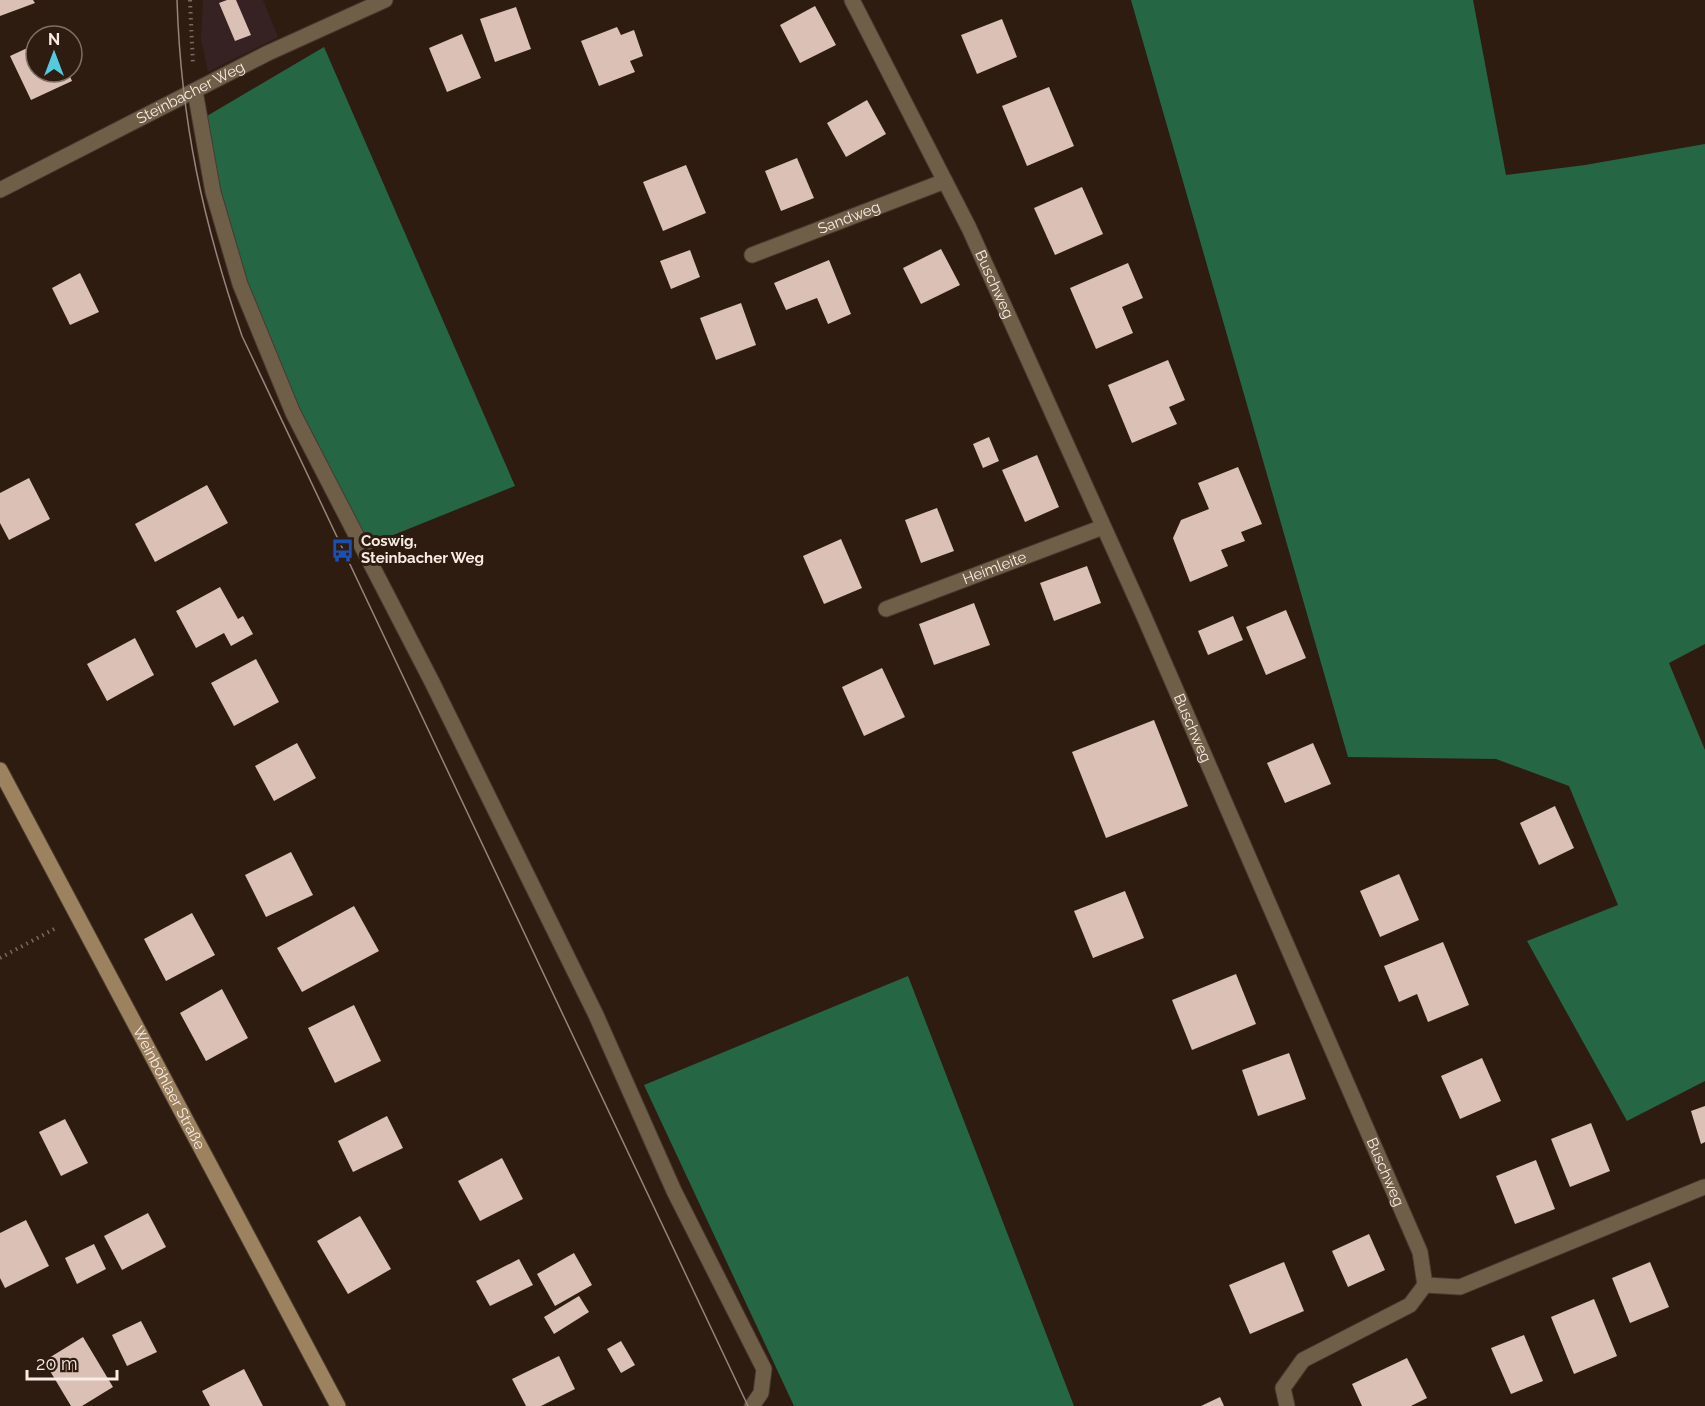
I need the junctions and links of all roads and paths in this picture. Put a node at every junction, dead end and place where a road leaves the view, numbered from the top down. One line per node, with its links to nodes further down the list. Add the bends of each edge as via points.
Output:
1 (190, 0): 4 (path)
2 (385, 0): 4 (street, Steinbacher Weg)
3 (852, 0): 5 (street, Buschweg)
4 (195, 91): 6 (street, Steinbacher Weg); 16 (street, via 213,192 237,274 293,413 432,682 590,1004 674,1191 764,1369 761,1393)
5 (945, 181): 7 (street, Sandweg); 8 (street, Buschweg)
6 (0, 190)
7 (752, 255)
8 (1103, 527): 9 (street, Heimleite); 14 (street, Buschweg, via 1420,1252)
9 (886, 609)
10 (0, 770): 11 (main road, Weinböhlaer Straße)
11 (75, 914): 12 (path); 15 (main road, Weinböhlaer Straße)
12 (0, 958)
13 (1704, 1187): 14 (street, via 1460,1287)
14 (1425, 1284): 17 (street, via 1410,1305 1303,1360 1283,1388)
15 (338, 1406)
16 (752, 1406)
17 (1287, 1406)

